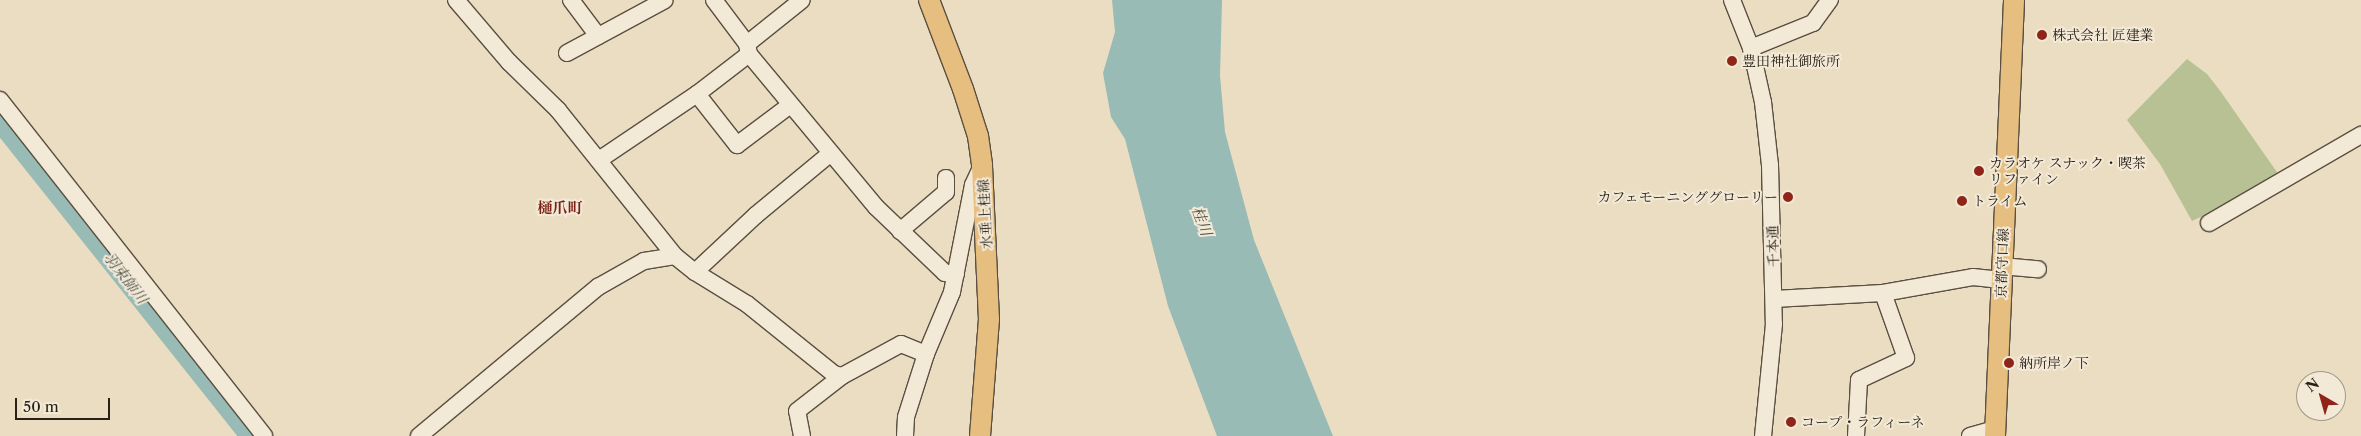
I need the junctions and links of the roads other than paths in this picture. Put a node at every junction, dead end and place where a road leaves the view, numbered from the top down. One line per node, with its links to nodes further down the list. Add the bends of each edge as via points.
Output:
1 (456, 0): 19 (street, via 509,62 558,110)
2 (571, 0): 10 (street)
3 (665, 0): 10 (street)
4 (714, 0): 12 (street)
5 (802, 0): 12 (street)
6 (929, 0): 20 (main road, 水垂上桂線, via 963,89 978,136)
7 (1732, 0): 11 (street, 千本通)
8 (1830, 0): 11 (street, via 1813,23)
9 (2014, 0): 27 (main road, 京都守口線)
10 (598, 36): 13 (street)
11 (1751, 48): 30 (street, 千本通, via 1770,165)
12 (748, 49): 14 (street); 16 (street)
13 (567, 53)
14 (697, 94): 16 (street, via 737,145); 19 (street)
15 (0, 100): 34 (street)
16 (790, 105): 18 (street)
17 (2361, 135): 22 (street)
18 (831, 152): 23 (street); 26 (street)
19 (599, 160): 24 (street)
20 (982, 166): 28 (street, via 973,185); 38 (main road, 水垂上桂線, via 989,319)
21 (946, 178): 23 (street, via 946,192)
22 (2209, 223)
23 (900, 231): 28 (street, via 945,273)
24 (674, 256): 26 (street); 35 (street, via 644,261 598,286)
25 (2038, 269): 27 (street)
26 (695, 272): 32 (street, via 747,304 834,374)
27 (2001, 273): 29 (street); 33 (main road, 京都守口線)
28 (956, 274): 31 (street, via 952,292)
29 (1884, 292): 30 (street); 40 (street, via 1906,358 1859,380)
30 (1774, 299): 39 (street, 千本通)
31 (926, 354): 32 (street, via 901,344); 37 (street, via 906,417)
32 (842, 376): 36 (street, via 797,411)
33 (1995, 432): 41 (street)
34 (264, 436)
35 (419, 436)
36 (802, 436)
37 (905, 436)
38 (980, 436)
39 (1764, 436)
40 (1856, 436)
41 (1970, 436)

